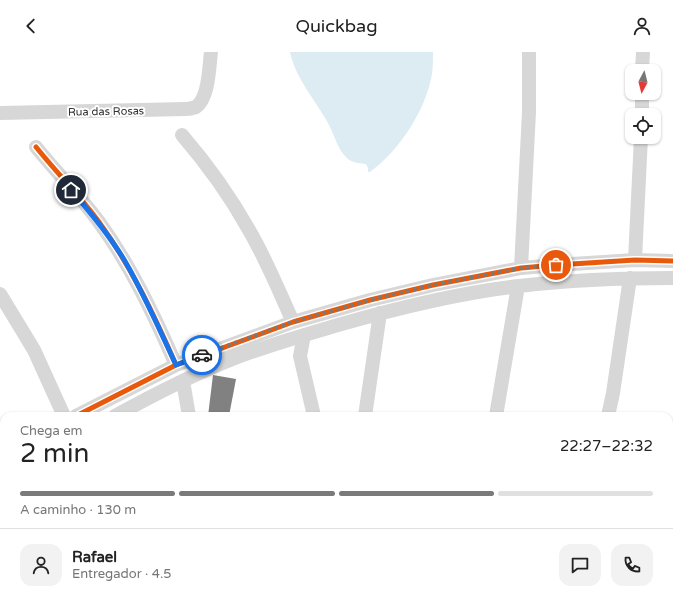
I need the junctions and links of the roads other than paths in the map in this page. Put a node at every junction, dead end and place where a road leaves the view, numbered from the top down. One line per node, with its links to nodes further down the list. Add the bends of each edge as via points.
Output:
1 (211, 52): 5 (street, Rua das Rosas, via 205,95 195,107)
2 (529, 52): 12 (street, via 529,112)
3 (643, 52): 4 (street)
4 (642, 64)
5 (0, 113)
6 (182, 135): 21 (street, via 246,224)
7 (641, 144): 9 (street)
8 (36, 147): 25 (street, via 98,221 125,262)
9 (635, 260): 10 (street); 11 (street)
10 (673, 260)
11 (556, 265): 12 (street); 15 (street)
12 (521, 268): 16 (street)
13 (630, 278): 14 (street); 15 (street); 36 (street)
14 (673, 278)
15 (556, 282): 17 (street)
16 (433, 285): 19 (street); 21 (street)
17 (518, 286): 19 (street); 35 (street)
18 (0, 294): 28 (street, via 34,350)
19 (438, 300): 20 (street)
20 (380, 313): 22 (street); 34 (street)
21 (292, 322): 25 (street)
22 (304, 335): 23 (street); 24 (street)
23 (284, 341): 24 (street); 26 (street, via 234,358)
24 (300, 356): 33 (street)
25 (176, 365): 27 (street)
26 (183, 381): 31 (street); 32 (street)
27 (117, 394): 29 (street); 30 (street)
28 (62, 412)
29 (83, 412)
30 (120, 412)
31 (122, 412)
32 (188, 412)
33 (313, 412)
34 (366, 412)
35 (497, 412)
36 (609, 412)

